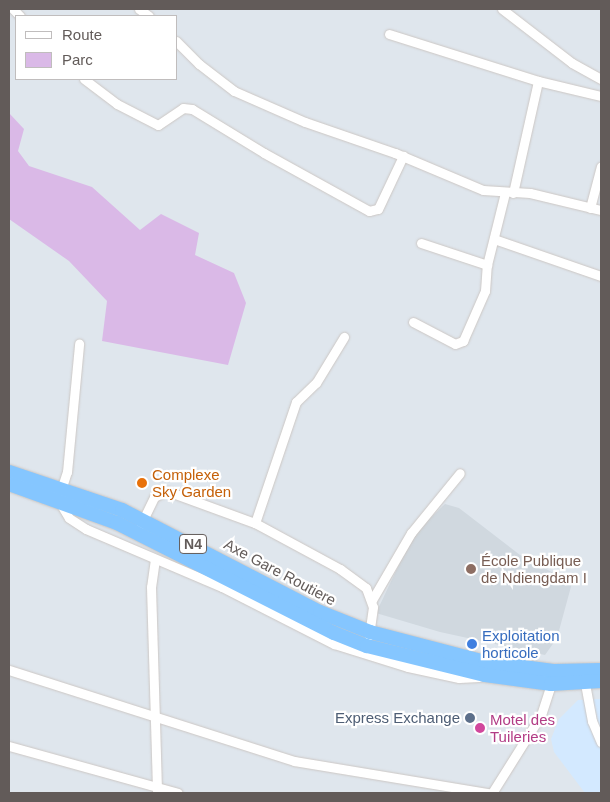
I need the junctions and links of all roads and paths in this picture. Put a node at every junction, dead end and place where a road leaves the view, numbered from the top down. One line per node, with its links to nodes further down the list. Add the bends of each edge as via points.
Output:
1 (502, 9): 4 (street, via 572,63)
2 (390, 34): 6 (street)
3 (178, 44): 8 (street, via 244,97 336,135)
4 (601, 79)
5 (85, 80): 8 (street, via 118,104 158,125 184,108 192,109 264,153 369,210 378,209)
6 (538, 81): 7 (street); 10 (street)
7 (601, 96)
8 (402, 156): 10 (street, via 482,190)
9 (601, 166): 11 (street)
10 (509, 193): 11 (street, via 530,193); 13 (street)
11 (590, 208): 12 (street)
12 (601, 210)
13 (494, 239): 15 (street); 16 (street)
14 (421, 243): 15 (street)
15 (487, 265): 17 (street, via 484,291 460,344)
16 (601, 276)
17 (413, 322)
18 (344, 337): 24 (street, via 316,383 296,402)
19 (79, 344): 23 (street, via 67,472)
20 (9, 472): 23 (highway, Axe Gare Routiere / N4)
21 (460, 473): 27 (street, via 411,533)
22 (9, 484): 23 (highway, Axe Gare Routiere / N4)
23 (61, 496): 25 (highway, Axe Gare Routiere / N4); 26 (street, via 69,518 86,529)
24 (255, 523): 25 (street, via 217,506 167,491 154,497); 27 (street, via 340,569 366,588)
25 (140, 526): 28 (highway, Axe Gare Routiere / N4)
26 (155, 559): 31 (street, via 222,587 316,636 351,650 458,678); 35 (street, via 151,587)
27 (372, 600): 28 (street)
28 (368, 639): 31 (highway, N4); 32 (highway, N4)
29 (9, 670): 35 (street)
30 (601, 670): 33 (highway)
31 (485, 675): 32 (highway, N4)
32 (552, 677): 33 (highway); 40 (street, via 541,715)
33 (584, 677): 34 (highway); 36 (street, via 592,721)
34 (601, 681)
35 (156, 720): 38 (street); 40 (street, via 315,766)
36 (601, 742)
37 (9, 746): 38 (street)
38 (157, 790): 39 (street)
39 (178, 793)
40 (490, 793)

